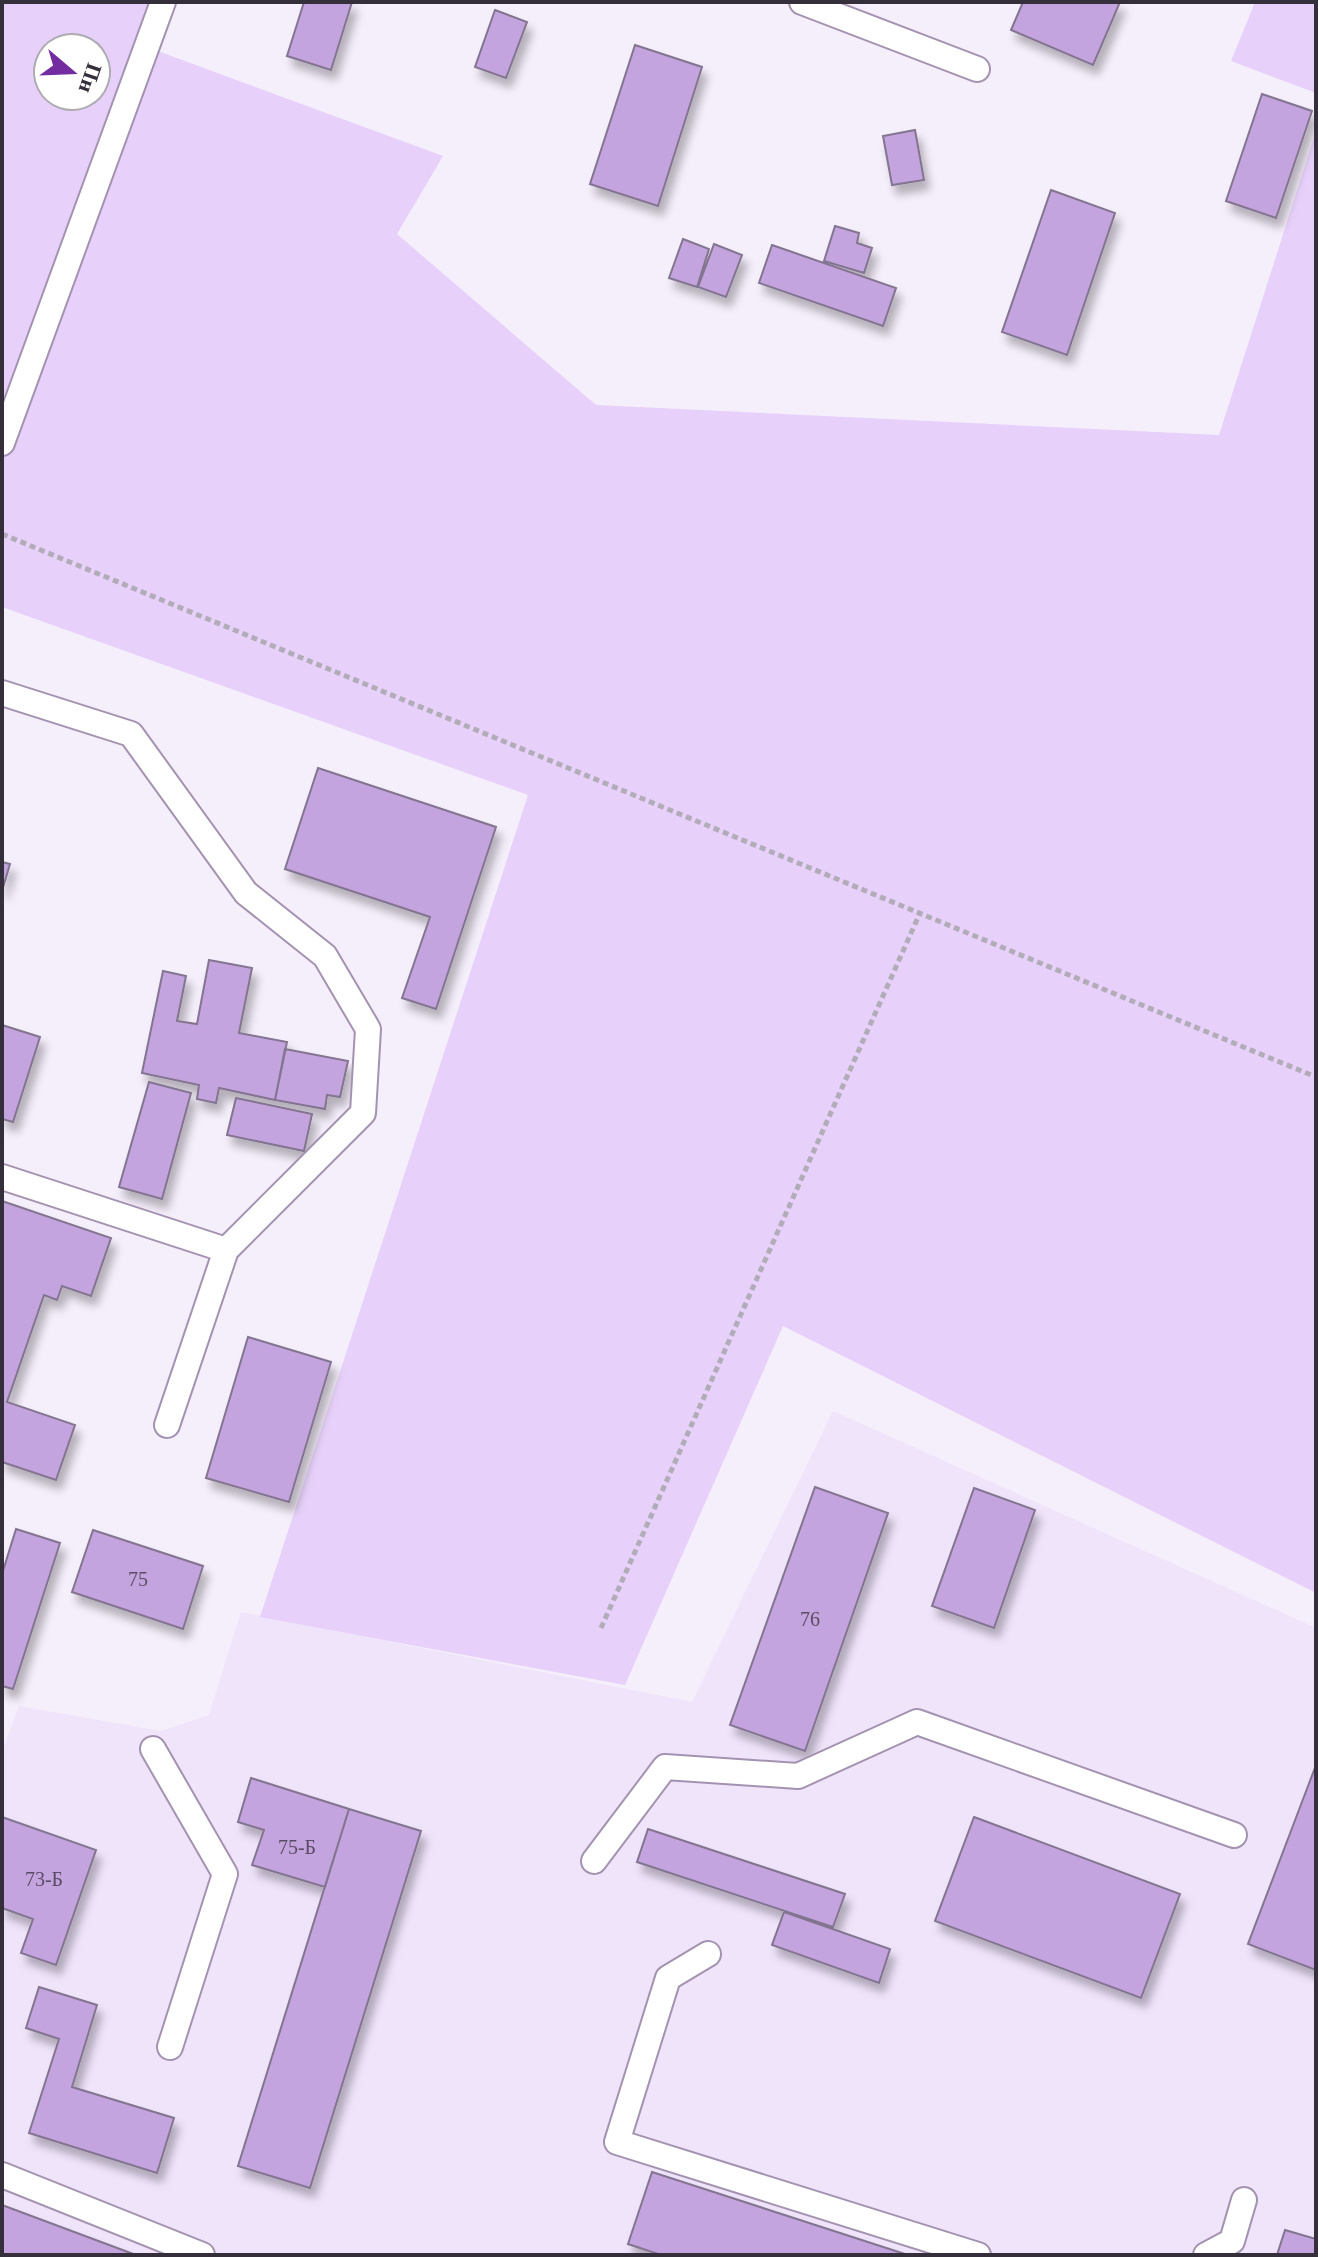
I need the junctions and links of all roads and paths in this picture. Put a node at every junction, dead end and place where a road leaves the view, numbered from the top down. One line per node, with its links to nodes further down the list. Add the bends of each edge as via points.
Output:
1 (163, 2): 4 (lane)
2 (802, 2): 3 (lane)
3 (977, 69)
4 (2, 443)
5 (2, 534): 7 (path)
6 (2, 693): 10 (lane, via 131,734 246,893 325,956 368,1029 363,1113)
7 (920, 913): 8 (path); 12 (path)
8 (1316, 1077)
9 (2, 1177): 10 (lane)
10 (226, 1250): 11 (lane)
11 (167, 1425)
12 (601, 1628)
13 (153, 1749): 17 (lane, via 225,1874)
14 (1234, 1835): 15 (lane, via 917,1722 798,1776 665,1767)
15 (594, 1861)
16 (708, 1954): 21 (lane, via 668,1978 617,2142)
17 (170, 2047)
18 (2, 2175): 20 (lane)
19 (1244, 2200): 22 (lane, via 1232,2241)
20 (202, 2255)
21 (978, 2255)
22 (1206, 2255)

